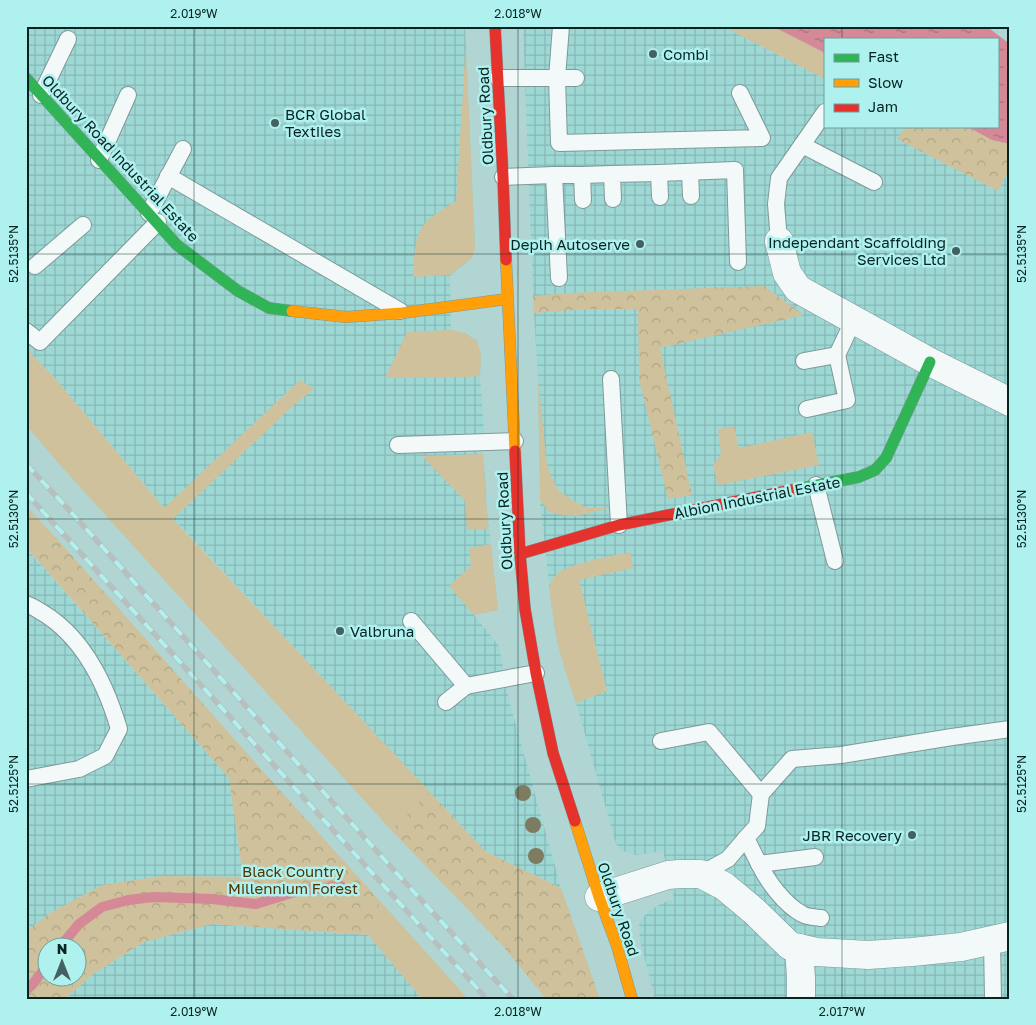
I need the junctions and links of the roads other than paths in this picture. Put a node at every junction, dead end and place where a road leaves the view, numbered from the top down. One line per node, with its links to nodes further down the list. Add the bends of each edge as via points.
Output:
1 (495, 26): 5 (street, Oldbury Road)
2 (561, 26): 6 (lane)
3 (68, 39): 8 (lane)
4 (26, 78): 8 (street, Oldbury Road Industrial Estate)
5 (498, 78): 6 (lane); 21 (street, Oldbury Road)
6 (558, 78): 7 (lane); 10 (lane, via 559,143 762,138)
7 (576, 78)
8 (41, 94): 14 (street, Oldbury Road Industrial Estate)
9 (128, 94): 14 (lane)
10 (740, 94)
11 (824, 113): 12 (lane)
12 (802, 146): 22 (lane); 29 (lane, via 779,178 776,204)
13 (183, 149): 20 (lane)
14 (99, 160): 27 (street, Oldbury Road Industrial Estate)
15 (659, 172): 16 (lane); 17 (lane); 24 (lane)
16 (690, 172): 23 (lane); 30 (lane, via 736,170)
17 (612, 174): 19 (lane); 25 (lane)
18 (554, 175): 19 (lane); 21 (lane); 32 (lane)
19 (582, 175): 26 (lane)
20 (168, 176): 27 (lane); 34 (lane)
21 (503, 177): 33 (street, Oldbury Road)
22 (874, 182)
23 (692, 196)
24 (660, 197)
25 (613, 198)
26 (583, 200)
27 (153, 218): 34 (street, Oldbury Road Industrial Estate, via 177,245 238,291 269,308 346,317); 36 (lane, via 40,342)
28 (83, 224): 31 (lane)
29 (779, 241): 35 (street, via 787,273 798,289)
30 (738, 262)
31 (29, 265)
32 (559, 278)
33 (507, 299): 34 (street, Oldbury Road Industrial Estate); 43 (street, Oldbury Road)
34 (402, 313)
35 (854, 320): 37 (lane); 39 (street)
36 (26, 330)
37 (838, 354): 38 (lane); 42 (lane, via 847,400)
38 (804, 361)
39 (930, 362): 41 (street); 45 (street, Albion Industrial Estate, via 886,458 875,470)
40 (612, 380): 46 (lane)
41 (1009, 400)
42 (807, 409)
43 (515, 441): 44 (lane); 47 (street, Oldbury Road)
44 (398, 445)
45 (816, 485): 46 (street, Albion Industrial Estate); 48 (lane)
46 (619, 525): 47 (street, Albion Industrial Estate)
47 (520, 554): 51 (street, Oldbury Road)
48 (836, 561)
49 (26, 604): 56 (lane, via 52,619 75,639 102,682 120,729 105,756 79,769)
50 (412, 621): 52 (lane)
51 (536, 673): 52 (lane); 62 (street, Oldbury Road, via 553,753)
52 (466, 686): 53 (lane)
53 (446, 702)
54 (1010, 730): 57 (lane, via 792,759)
55 (661, 741): 57 (lane, via 709,732)
56 (26, 779)
57 (761, 794): 58 (lane, via 756,826)
58 (746, 838): 60 (lane); 61 (lane, via 728,859)
59 (815, 857): 60 (lane)
60 (759, 864): 63 (lane, via 768,881 789,904 803,915)
61 (701, 874): 62 (street, via 668,875); 65 (street, via 724,886 790,946)
62 (599, 897): 66 (street, Oldbury Road)
63 (821, 918)
64 (1001, 938): 65 (street, via 961,947 868,955); 68 (lane)
65 (799, 948): 67 (street)
66 (632, 999)
67 (801, 999)
68 (993, 999)

